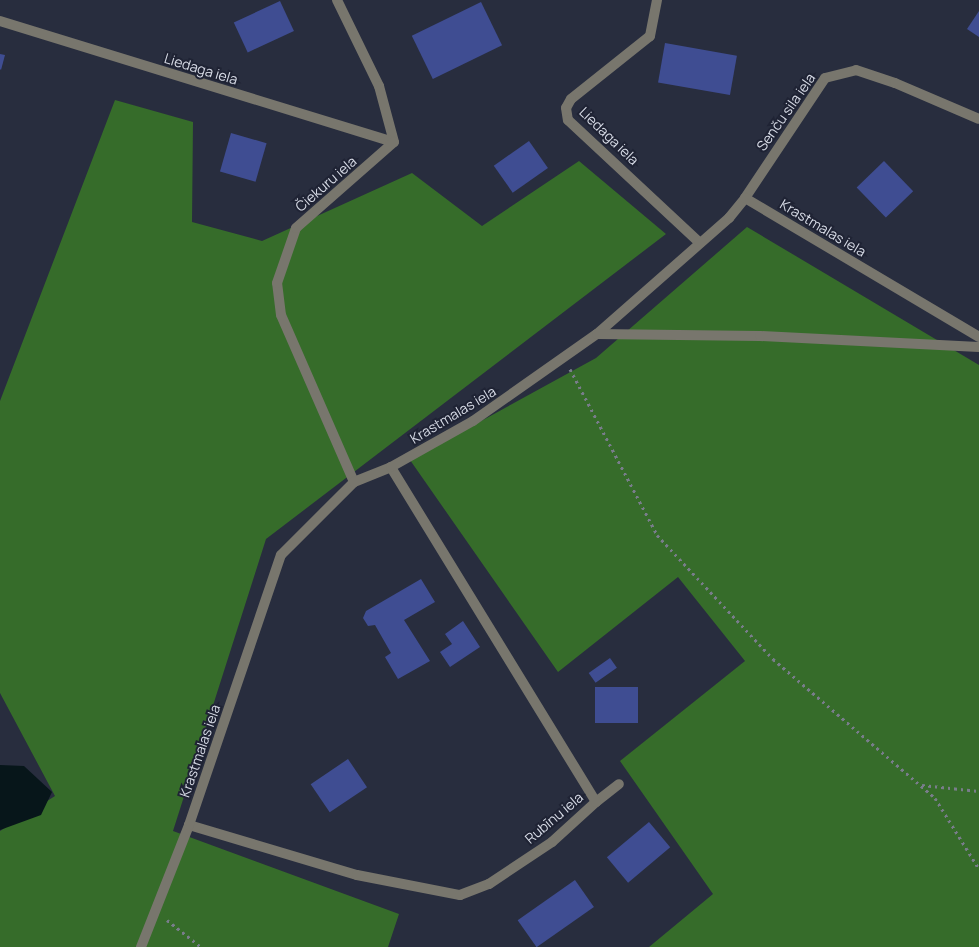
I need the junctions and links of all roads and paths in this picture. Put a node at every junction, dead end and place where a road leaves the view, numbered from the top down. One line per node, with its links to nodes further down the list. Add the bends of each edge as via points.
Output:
1 (337, 0): 5 (street, via 379,86)
2 (657, 0): 7 (street, Liedaga iela, via 650,36 571,99 566,108 568,120)
3 (0, 21): 5 (street, Liedaga iela)
4 (979, 119): 6 (street, Senču sila iela, via 856,70 825,78)
5 (394, 142): 13 (street, Čiekuru iela, via 296,228 278,283 281,314)
6 (745, 198): 7 (street, Krastmalas iela, via 729,218); 9 (street, Krastmalas iela)
7 (700, 243): 8 (street, Krastmalas iela)
8 (597, 334): 10 (street, via 760,336); 11 (street, Krastmalas iela)
9 (979, 337)
10 (979, 347)
11 (564, 357): 12 (street, Krastmalas iela, via 473,422); 15 (path, via 657,535 773,659)
12 (391, 468): 13 (street, Krastmalas iela); 17 (street, Rubīnu iela)
13 (354, 482): 18 (street, Krastmalas iela, via 281,555)
14 (619, 784): 17 (street)
15 (921, 785): 16 (path); 19 (path, via 935,798)
16 (979, 791)
17 (596, 802): 18 (street, Rubīnu iela, via 552,842 489,884 460,895 357,875)
18 (189, 825): 20 (street, Krastmalas iela)
19 (979, 869)
20 (154, 911): 21 (street, Krastmalas iela); 22 (path)
21 (141, 947)
22 (201, 947)

